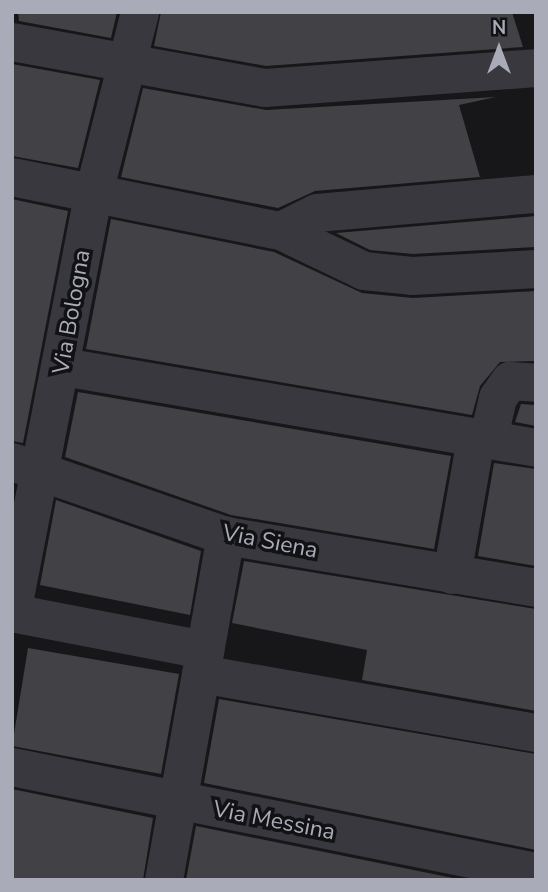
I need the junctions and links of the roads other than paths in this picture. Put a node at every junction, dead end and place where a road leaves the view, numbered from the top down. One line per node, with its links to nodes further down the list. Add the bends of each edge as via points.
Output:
1 (140, 12): 3 (street, Via Bologna)
2 (12, 42): 3 (street)
3 (127, 65): 4 (street, via 265,88); 6 (street, Via Bologna)
4 (536, 68)
5 (12, 177): 6 (street)
6 (94, 193): 8 (street); 10 (street, Via Bologna)
7 (536, 194): 8 (street, via 317,213)
8 (281, 231): 9 (street, via 364,271 412,276)
9 (536, 269)
10 (63, 367): 12 (street); 14 (street, Via Bologna)
11 (536, 383): 12 (street, via 510,381 498,398)
12 (482, 440): 13 (street); 16 (street)
13 (536, 448)
14 (27, 468): 15 (street, Via Siena); 18 (street, Via Bologna)
15 (226, 536): 16 (street, Via Siena); 19 (street)
16 (452, 575): 17 (street, Via Siena)
17 (536, 589)
18 (12, 613): 19 (street)
19 (203, 662): 20 (street); 22 (street)
20 (536, 733)
21 (12, 767): 22 (street, Via Messina)
22 (179, 802): 23 (street, Via Messina); 25 (street)
23 (496, 872): 24 (street, Via Messina)
24 (536, 872)
25 (164, 880)

